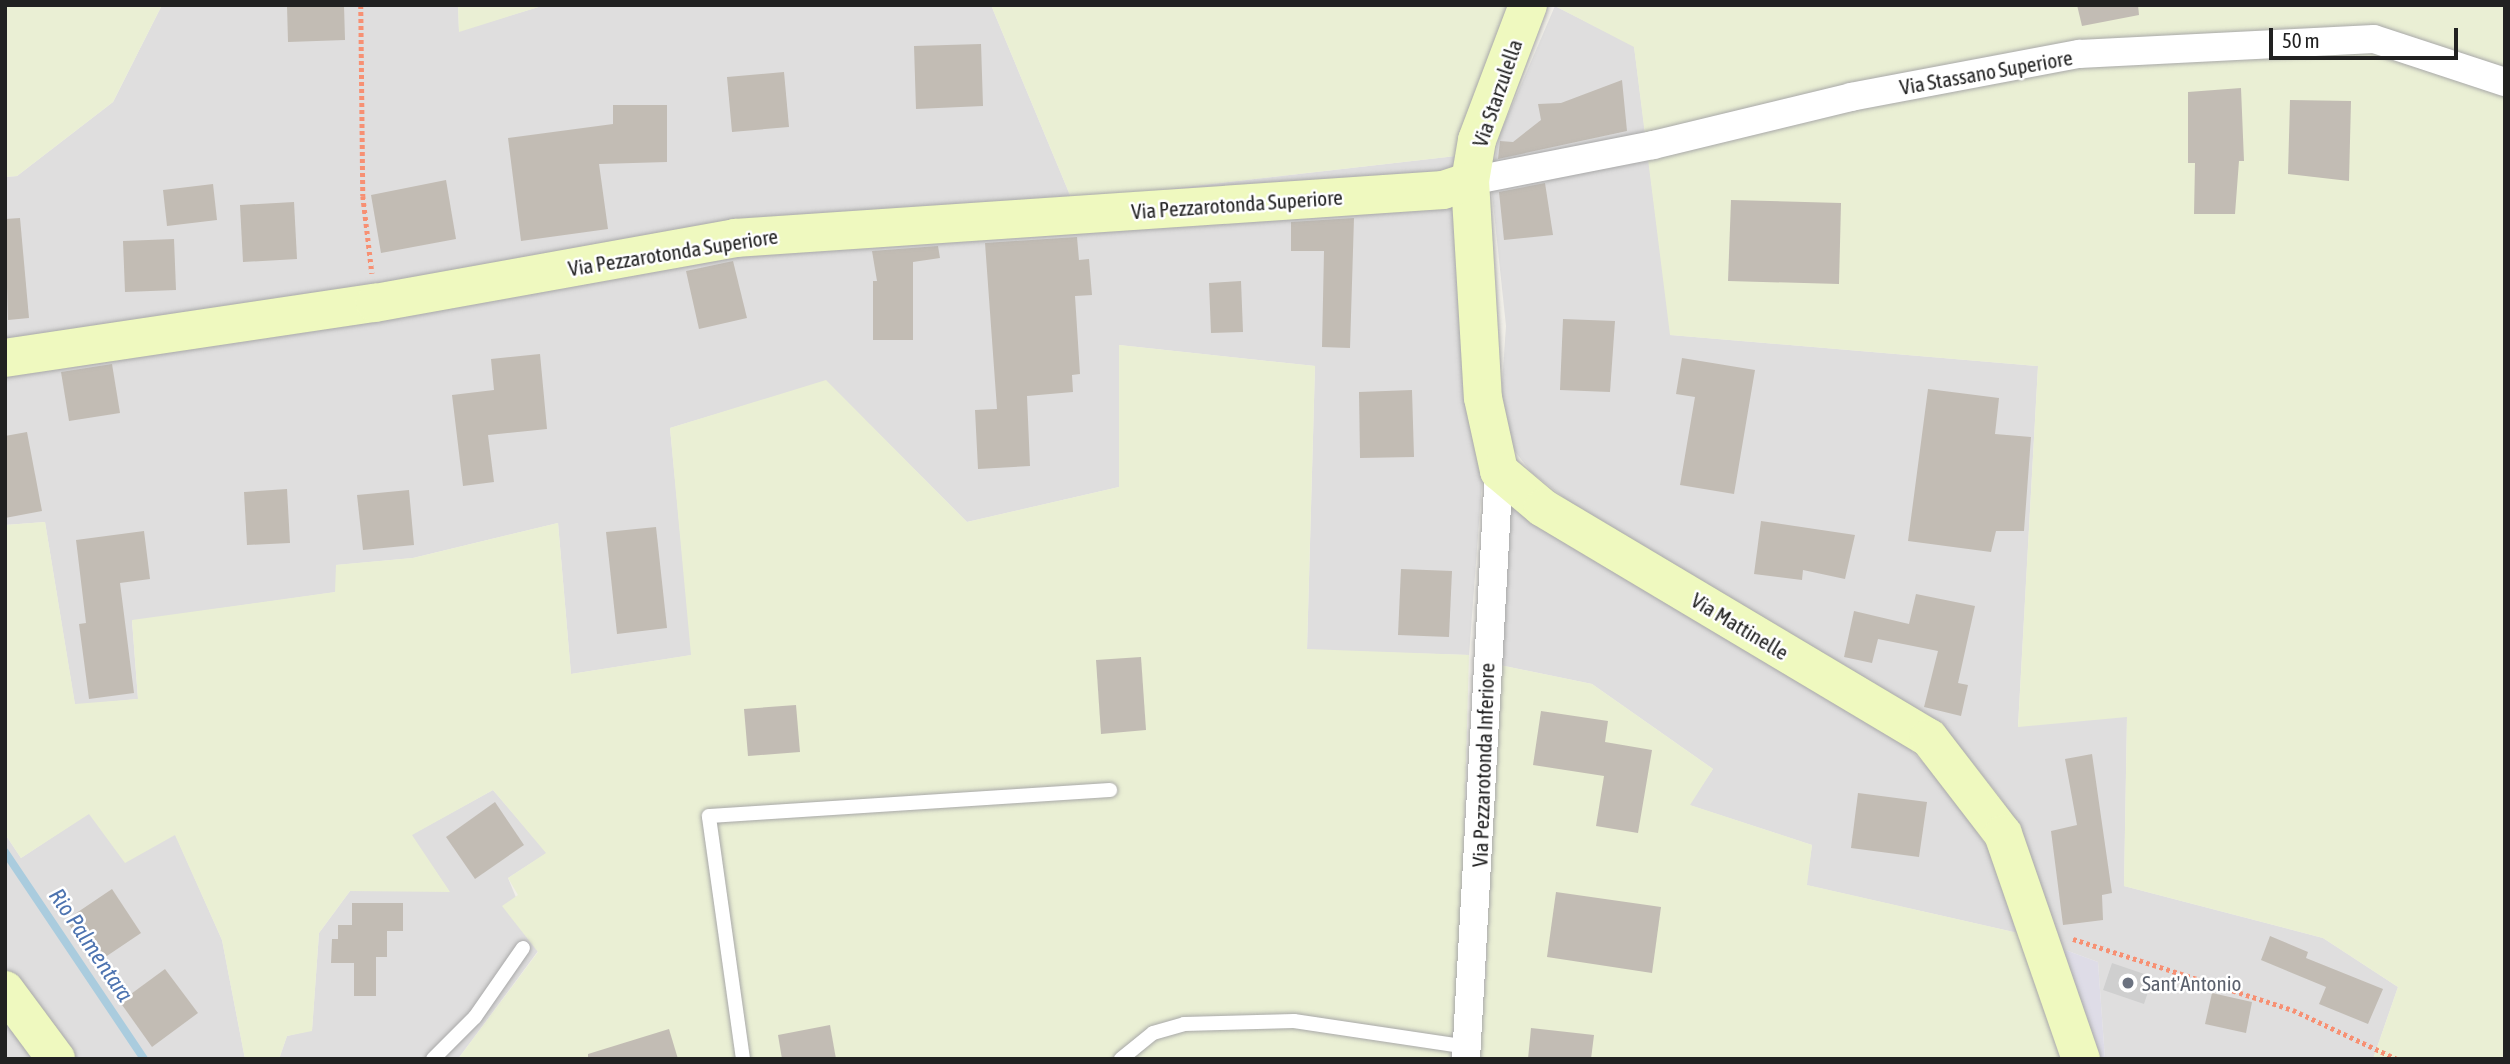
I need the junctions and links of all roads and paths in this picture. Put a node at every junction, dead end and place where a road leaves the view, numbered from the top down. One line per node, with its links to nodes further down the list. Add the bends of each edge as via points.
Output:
1 (362, 5): 5 (path, via 363,195)
2 (1528, 5): 4 (street, Via Starzulella, via 1477,140)
3 (2505, 82): 4 (street, Via Stassano Superiore, via 2374,39 2079,54 1851,97 1653,145)
4 (1470, 181): 5 (street, Via Pezzarotonda Superiore, via 1430,191 735,238); 7 (street, via 1483,398)
5 (375, 303): 6 (street, Via Pezzarotonda Superiore)
6 (5, 358)
7 (1499, 471): 9 (street, Via Mattinelle, via 1543,508 1929,738 2003,834); 12 (street, Via Pezzarotonda Inferiore)
8 (1110, 790): 15 (lane, via 709,816)
9 (2038, 932): 17 (street, Via Mattinelle); 18 (path, via 2089,943 2293,1010)
10 (523, 948): 14 (lane, via 475,1017)
11 (5, 990): 13 (street)
12 (1467, 1053): 16 (lane, via 1294,1021 1184,1024 1153,1033)
13 (56, 1059)
14 (433, 1059)
15 (743, 1059)
16 (1121, 1059)
17 (2081, 1059)
18 (2397, 1059)

